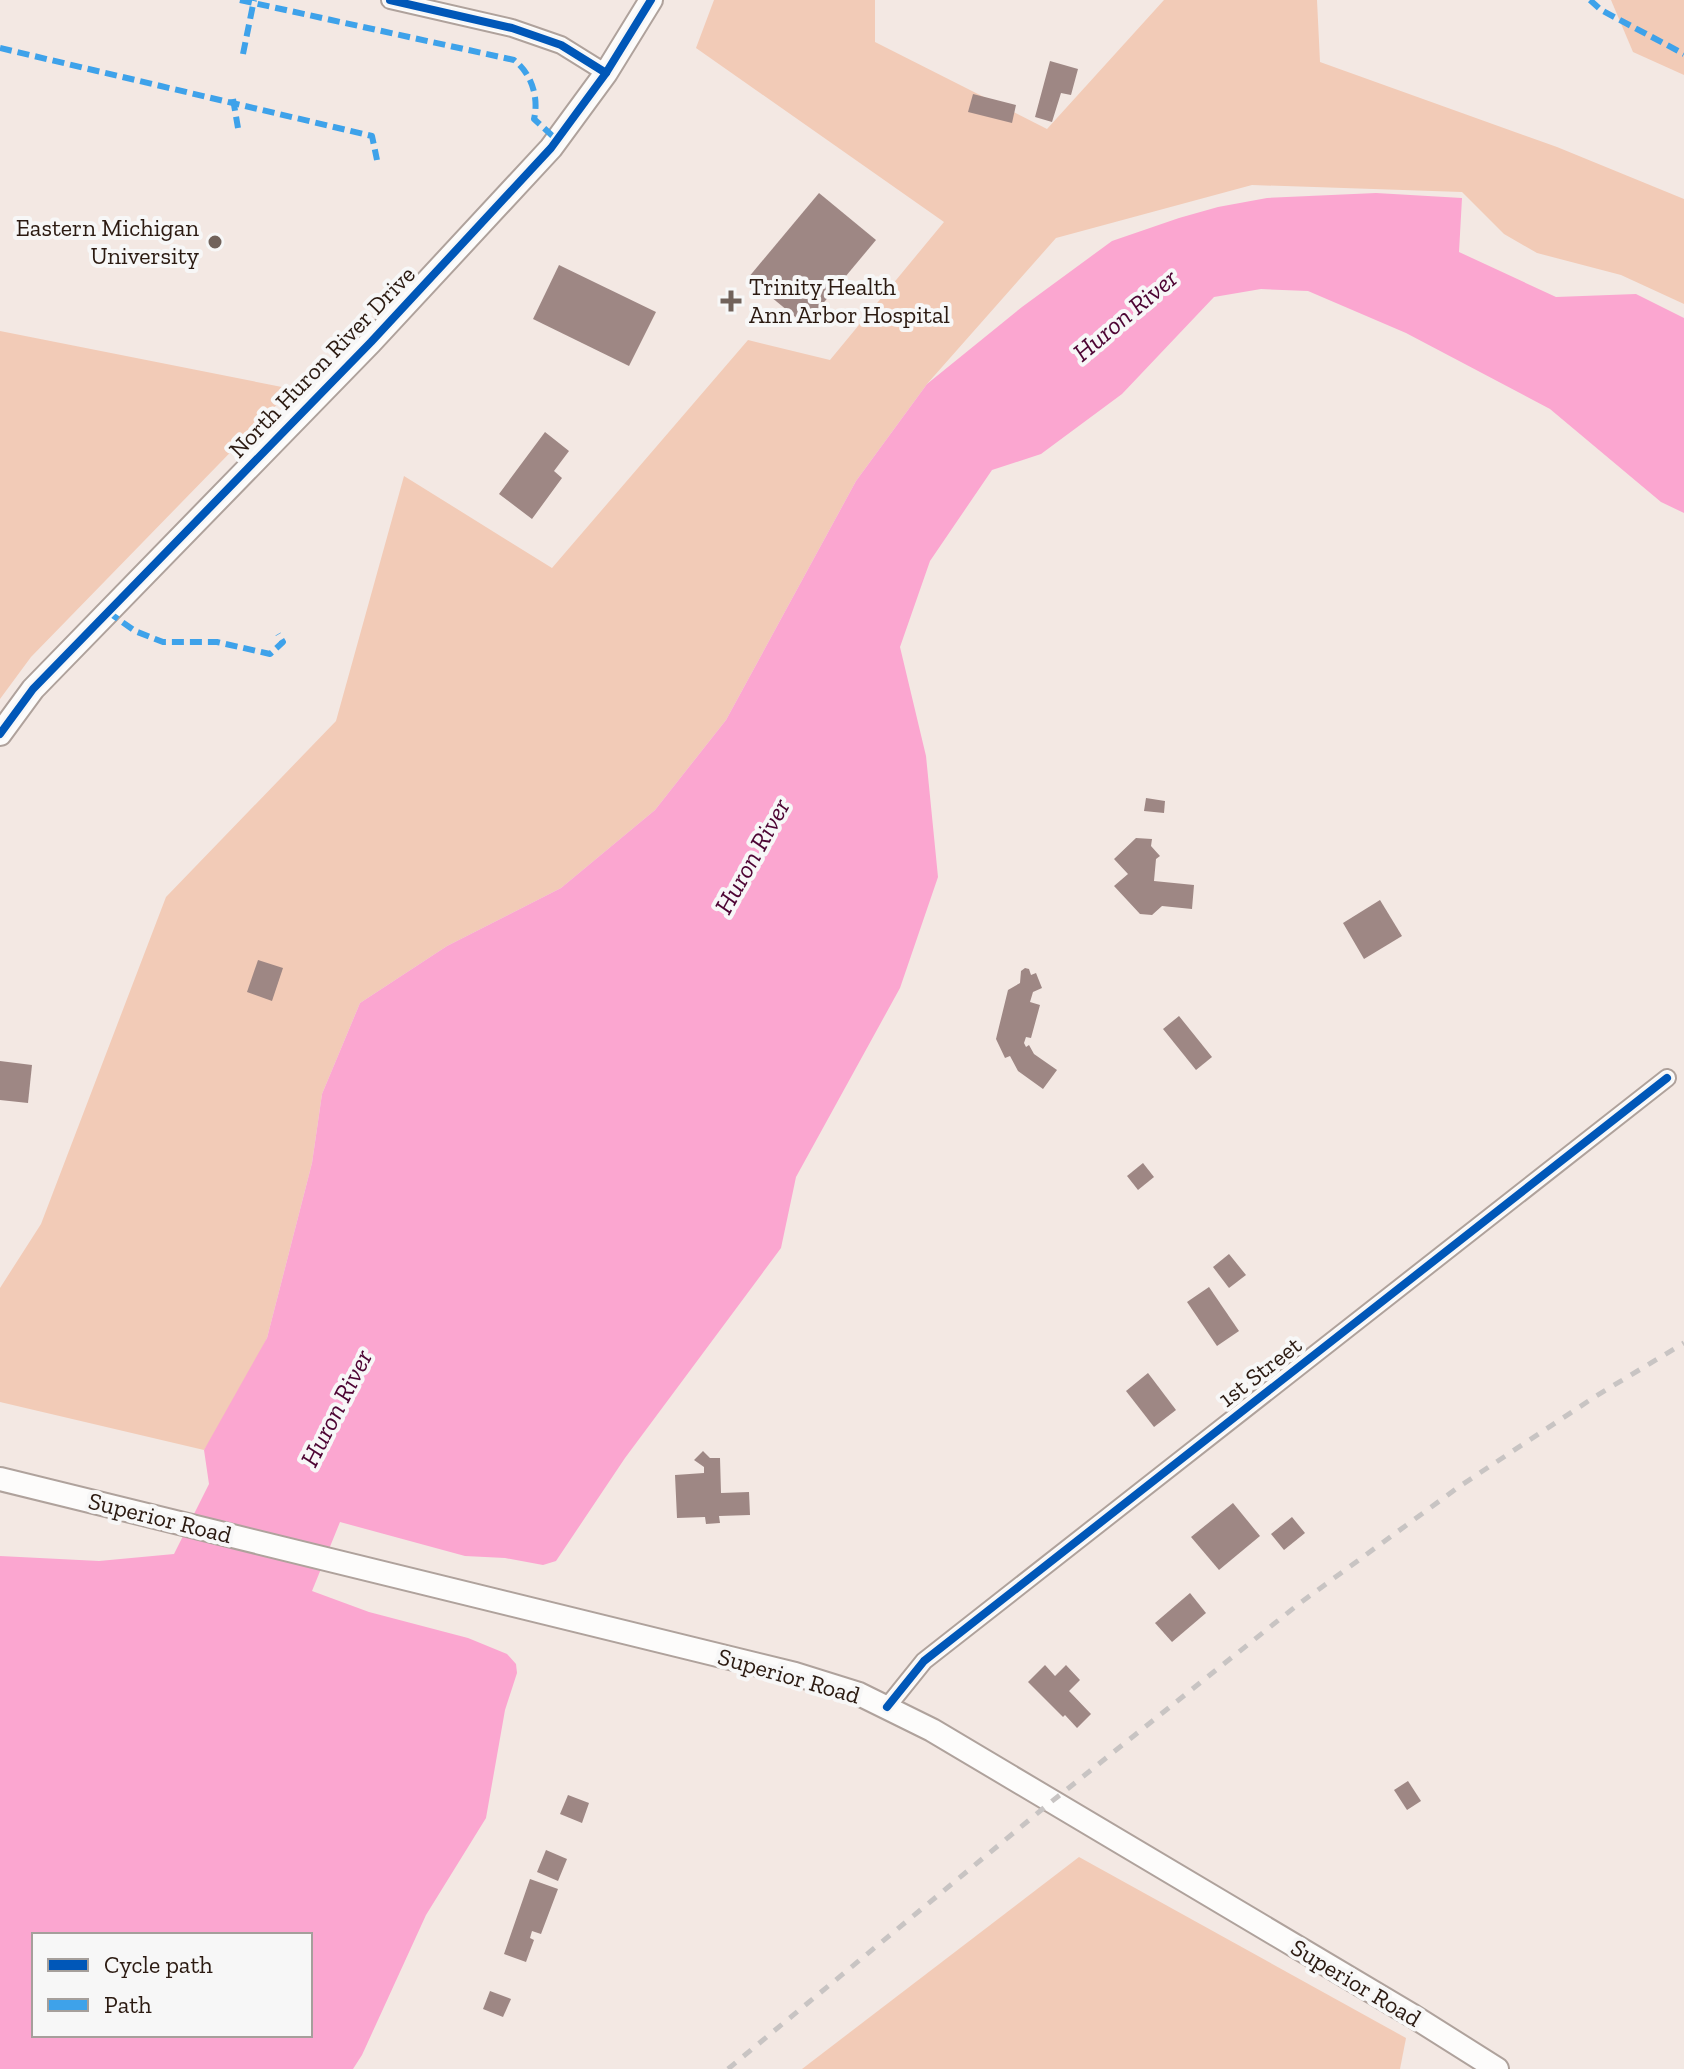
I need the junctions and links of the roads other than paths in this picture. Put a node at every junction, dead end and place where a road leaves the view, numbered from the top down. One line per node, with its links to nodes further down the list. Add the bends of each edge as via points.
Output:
1 (390, 0): 3 (street, via 537,36)
2 (651, 0): 3 (main road, North Huron River Drive)
3 (606, 73): 4 (main road, North Huron River Drive, via 534,166 371,342 33,689)
4 (0, 734)
5 (1667, 1078): 7 (street, 1st Street, via 924,1661)
6 (0, 1479): 7 (main road, Superior Road, via 795,1674)
7 (887, 1707): 8 (main road, Superior Road)
8 (1497, 2069)

